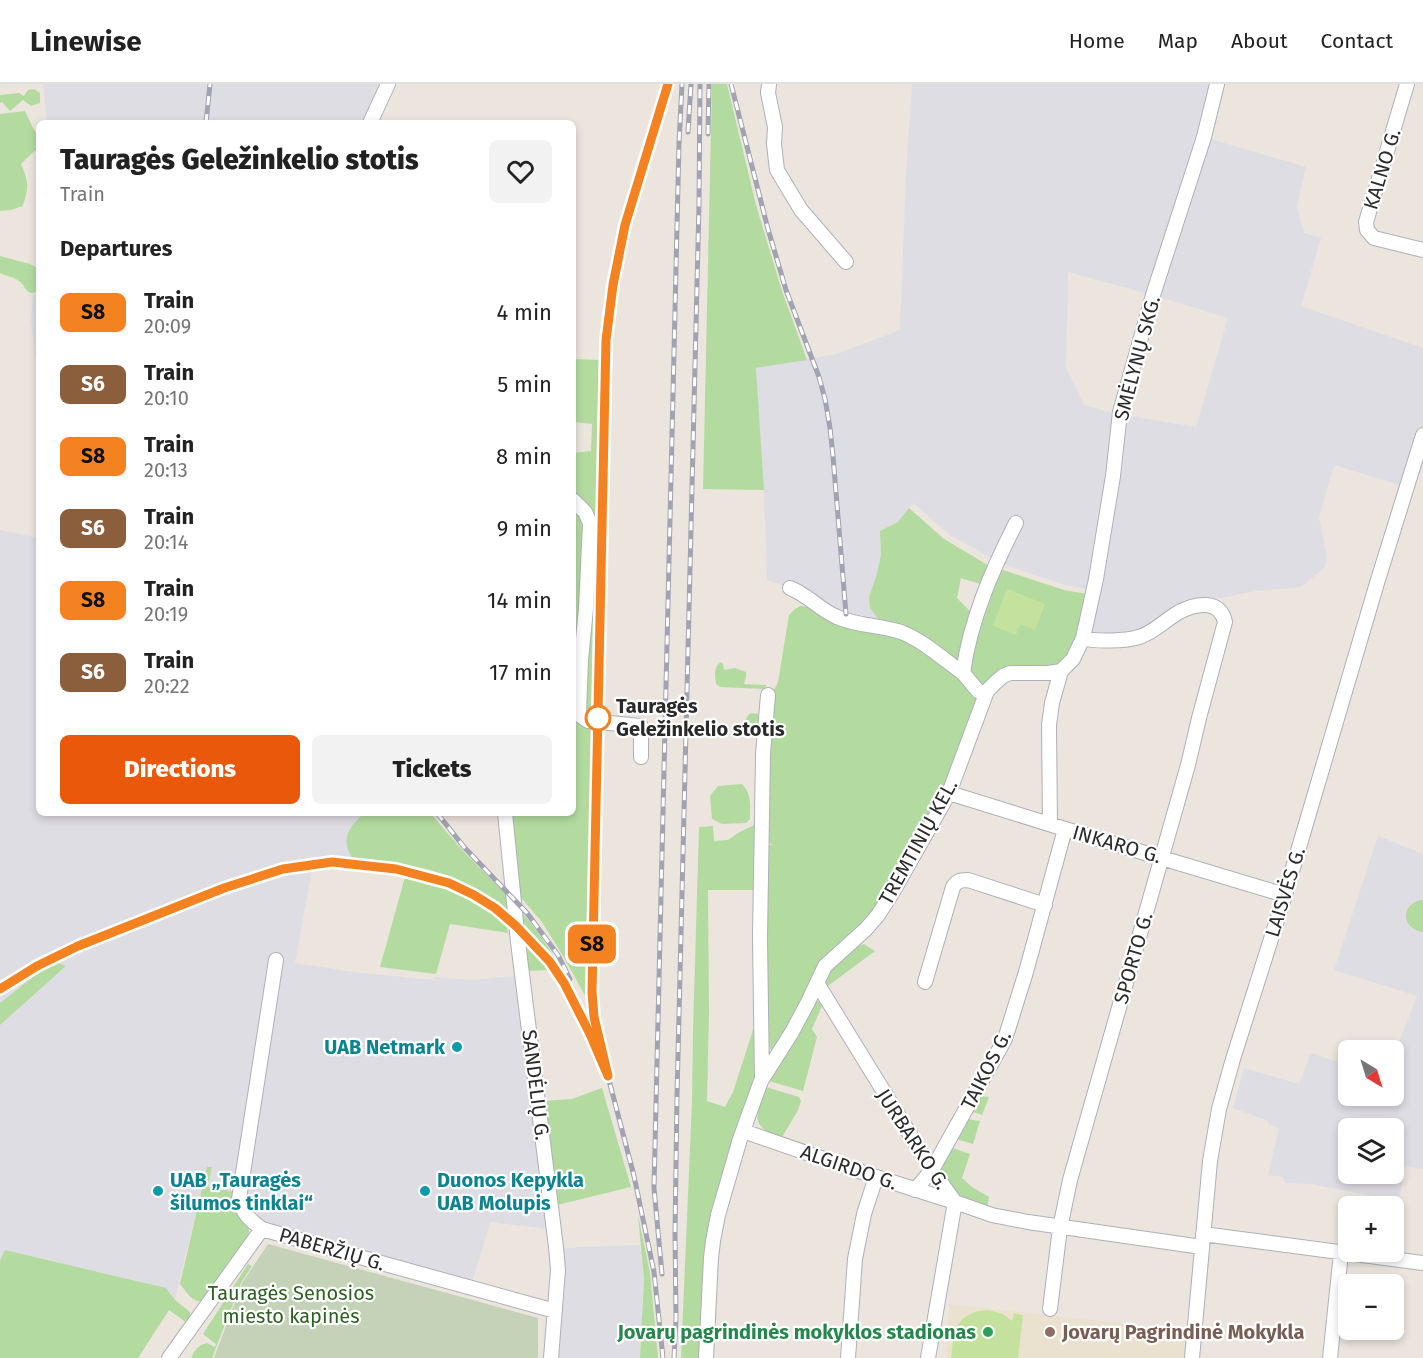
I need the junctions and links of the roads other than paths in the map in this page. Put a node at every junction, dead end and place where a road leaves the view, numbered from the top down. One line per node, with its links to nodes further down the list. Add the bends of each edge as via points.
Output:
1 (388, 84): 5 (street)
2 (769, 84): 7 (street, via 777,170 801,210)
3 (1217, 84): 12 (street, SMĖLYNŲ SKG., via 1120,412 1113,476)
4 (1407, 84): 6 (street, KALNO G., via 1366,222 1374,238)
5 (371, 120)
6 (1423, 250)
7 (846, 261)
8 (1423, 435): 23 (street, LAISVĖS G.)
9 (576, 503): 17 (street, via 590,523 579,712 588,721 641,726)
10 (1016, 523): 14 (street, via 972,629)
11 (790, 588): 14 (street, via 840,618 910,636)
12 (1083, 638): 13 (street, via 1073,658); 22 (street, SPORTO G., via 1136,638 1191,607 1213,605 1221,610 1224,630)
13 (1061, 670): 16 (street, TREMTINIŲ KEL., via 1010,673); 20 (street, via 1049,725)
14 (963, 674): 16 (street)
15 (768, 695): 28 (street, TREMTINIŲ KEL., via 763,754)
16 (985, 695): 18 (street, TREMTINIŲ KEL.)
17 (641, 757)
18 (949, 793): 20 (street, INKARO G.); 27 (street, TREMTINIŲ KEL., via 878,915 825,966)
19 (505, 816): 44 (street, SANDĖLIŲ G., via 555,1228)
20 (1050, 824): 21 (street, INKARO G.)
21 (1065, 829): 22 (street, INKARO G.); 24 (street, TAIKOS G.)
22 (1161, 857): 23 (street, INKARO G.); 36 (street, SPORTO G.)
23 (1285, 894): 38 (street, LAISVĖS G., via 1220,1109 1210,1161)
24 (1045, 905): 26 (street, via 968,880 956,882); 32 (street, TAIKOS G., via 1005,1039)
25 (276, 960): 37 (street, via 239,1199 249,1220)
26 (925, 982)
27 (817, 983): 29 (street, TREMTINIŲ KEL.); 32 (street, JURBARKO G.)
28 (762, 1048): 29 (street, via 768,1056); 30 (street, TREMTINIŲ KEL.)
29 (780, 1053): 30 (street, TREMTINIŲ KEL.)
30 (762, 1081): 31 (street, TREMTINIŲ KEL.)
31 (743, 1131): 33 (street, ALGIRDO G.); 47 (street, TREMTINIŲ KEL., via 713,1241)
32 (932, 1170): 34 (street, TAIKOS G.); 35 (street, JURBARKO G.)
33 (876, 1177): 34 (street, ALGIRDO G.); 48 (street, via 855,1259)
34 (915, 1190): 35 (street, ALGIRDO G.)
35 (955, 1202): 36 (street, JURBARKO G., via 992,1215); 49 (street)
36 (1060, 1228): 38 (street, JURBARKO G.); 43 (street, SPORTO G.)
37 (262, 1229): 44 (street, PABERŽIŲ G.); 45 (street, PABERŽIŲ G.)
38 (1203, 1241): 39 (street, JURBARKO G.); 50 (street, LAISVĖS G.)
39 (1338, 1253)
40 (1404, 1261): 42 (street, JURBARKO G.)
41 (1340, 1262): 51 (street)
42 (1423, 1263)
43 (1050, 1309)
44 (555, 1311): 46 (street, SANDĖLIŲ G.)
45 (169, 1358)
46 (551, 1358)
47 (706, 1358)
48 (848, 1358)
49 (928, 1358)
50 (1192, 1358)
51 (1330, 1358)

